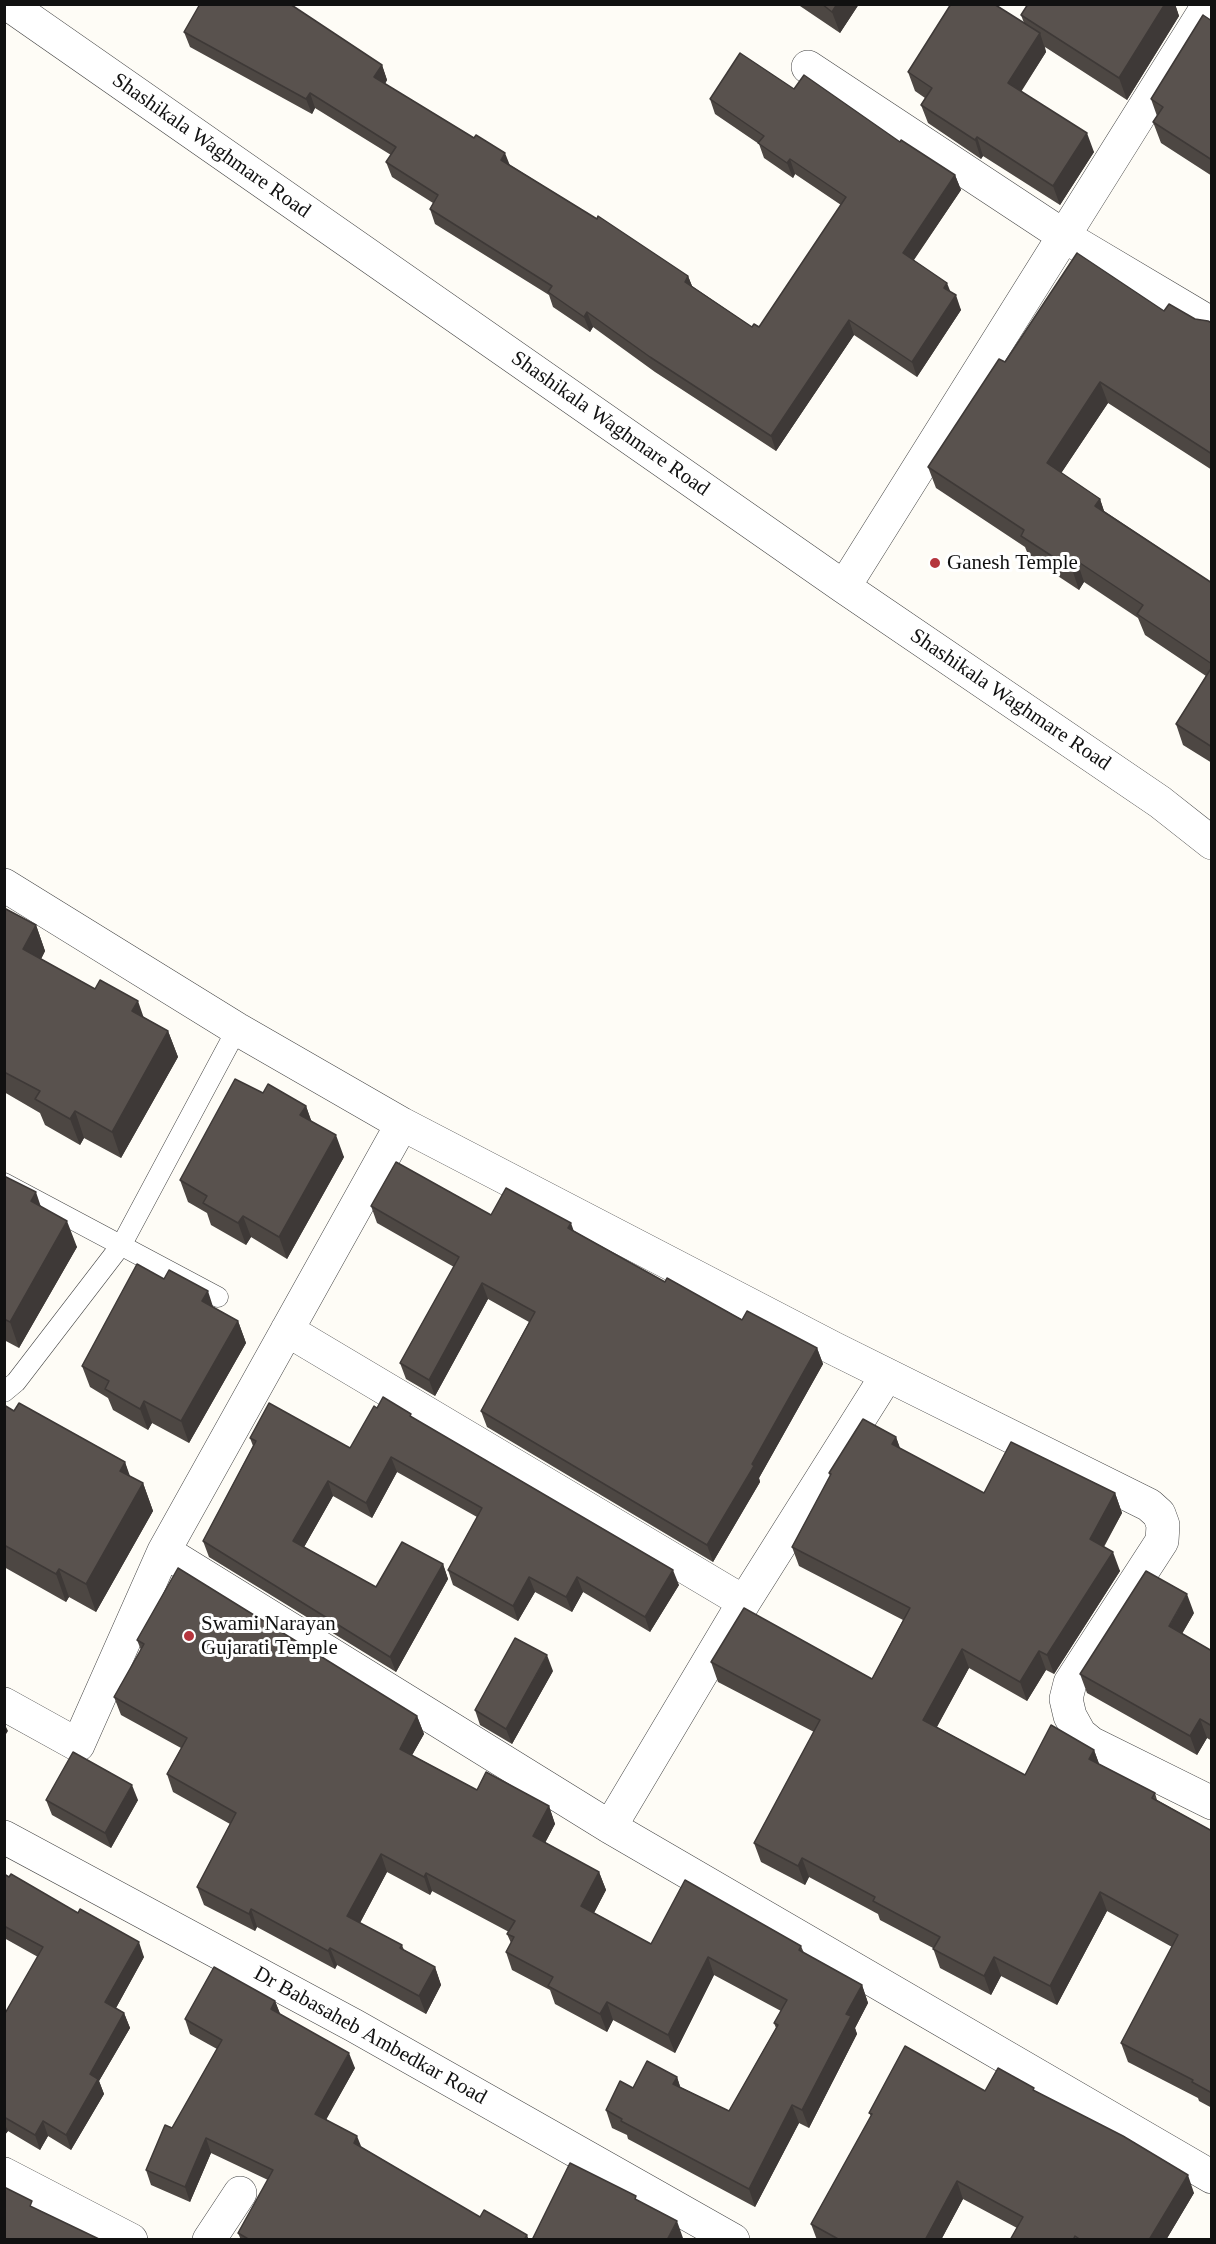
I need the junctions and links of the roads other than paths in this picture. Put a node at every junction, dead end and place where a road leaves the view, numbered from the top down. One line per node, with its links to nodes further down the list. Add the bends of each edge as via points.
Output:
1 (8, 4): 6 (street, Shashikala Waghmare Road)
2 (1205, 9): 4 (street)
3 (808, 67): 4 (street)
4 (1064, 236): 5 (street); 6 (street)
5 (1212, 324)
6 (844, 587): 7 (street, Shashikala Waghmare Road, via 1160,802)
7 (1212, 843)
8 (4, 885): 9 (street)
9 (237, 1029): 10 (street); 12 (lane)
10 (402, 1124): 14 (street); 15 (street)
11 (4, 1183): 12 (lane)
12 (122, 1244): 13 (lane); 16 (lane, via 16,1382)
13 (218, 1297)
14 (287, 1330): 17 (street); 18 (street)
15 (887, 1375): 18 (street); 20 (street, via 1159,1514 1162,1541 1070,1683 1066,1699 1080,1734 1091,1743)
16 (4, 1392)
17 (164, 1551): 19 (street, via 78,1745); 21 (street)
18 (744, 1602): 21 (street)
19 (4, 1704)
20 (1212, 1803)
21 (610, 1827): 24 (street)
22 (4, 1837): 28 (street, Dr Babasaheb Ambedkar Road, via 355,2026)
23 (4, 2174): 26 (street)
24 (1212, 2176)
25 (240, 2193): 27 (street)
26 (130, 2240)
27 (209, 2240)
28 (733, 2240)

